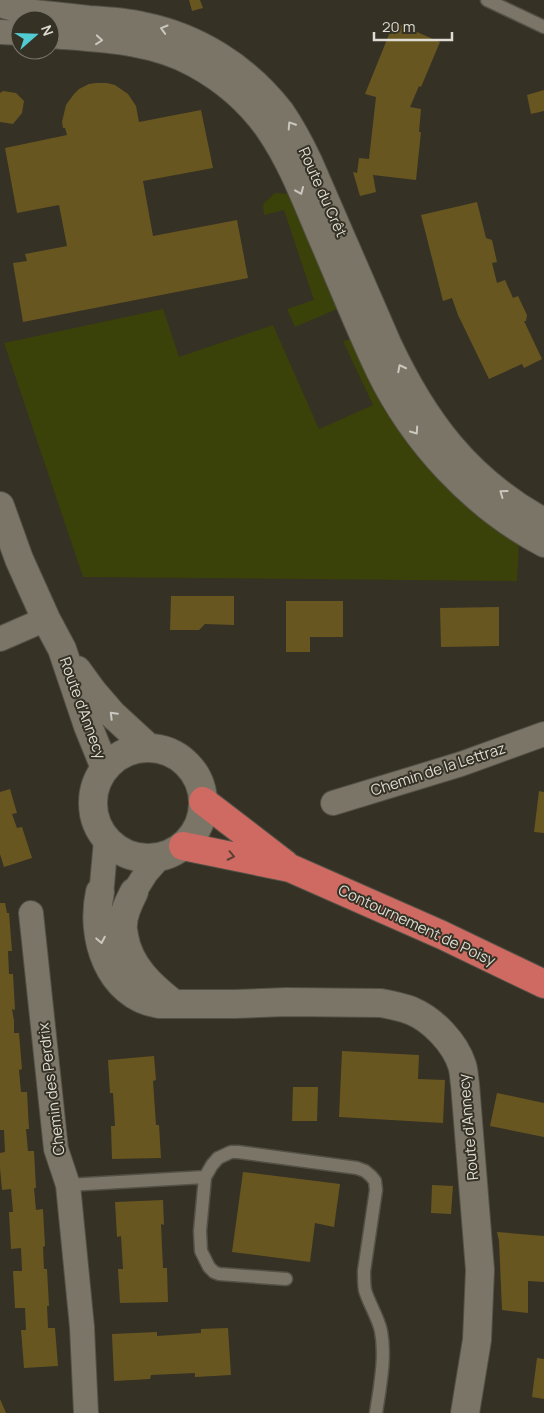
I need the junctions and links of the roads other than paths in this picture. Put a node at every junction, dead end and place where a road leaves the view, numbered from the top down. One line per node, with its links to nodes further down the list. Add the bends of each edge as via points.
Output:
1 (487, 0): 3 (lane)
2 (0, 4): 6 (street, Route du Crêt, one-way to 2, via 503,493 466,462 425,410 389,343 298,136 282,112 244,71 196,41 169,30 17,10)
3 (544, 27)
4 (60, 37): 7 (street, Route du Crêt, one-way to 7, via 140,46 167,53 217,79 252,110 289,165 378,372 405,418 447,470 475,497 505,521)
5 (0, 506): 8 (street, Route d'Annecy)
6 (544, 520)
7 (544, 545)
8 (46, 619): 9 (street); 10 (street, Route d'Annecy)
9 (0, 639)
10 (62, 649): 12 (street, Route d'Annecy, one-way to 10, via 112,714); 13 (street, Route d'Annecy)
11 (544, 734): 15 (street, Chemin de la Lettraz)
12 (149, 748): 13 (street, Route d'Annecy, via 132,749 117,756); 14 (street, Route d'Annecy, via 166,750 192,770 200,785)
13 (105, 768): 16 (street, Route d'Annecy, via 95,784 92,802 94,820)
14 (203, 802): 17 (street, Route d'Annecy, via 202,818 195,834); 18 (highway, Contournement de Poisy)
15 (332, 803)
16 (106, 840): 17 (street, Route d'Annecy, via 116,850 133,857 150,860); 19 (street, Route d'Annecy)
17 (171, 852): 18 (highway, Contournement de Poisy, one-way to 18); 20 (street, Route d'Annecy, via 146,873)
18 (290, 868): 22 (highway, Contournement de Poisy)
19 (100, 892): 23 (street, Route d'Annecy, one-way to 23, via 99,937 112,971 135,997 159,1004)
20 (134, 892): 23 (street, Route d'Annecy, via 122,925 125,943 139,971)
21 (31, 913): 25 (street, Chemin des Perdrix, via 56,1150)
22 (544, 984)
23 (174, 1003): 27 (street, Route d'Annecy, via 396,1006 423,1017 458,1054 464,1076 480,1270 477,1340)
24 (205, 1177): 25 (lane); 26 (lane, via 200,1240 209,1267 218,1274); 29 (lane, via 218,1158 238,1152 357,1168 375,1181 364,1281 382,1339 382,1372)
25 (68, 1185): 28 (street, Chemin des Perdrix, via 82,1327)
26 (286, 1279)
27 (466, 1406)
28 (86, 1413)
29 (376, 1413)

